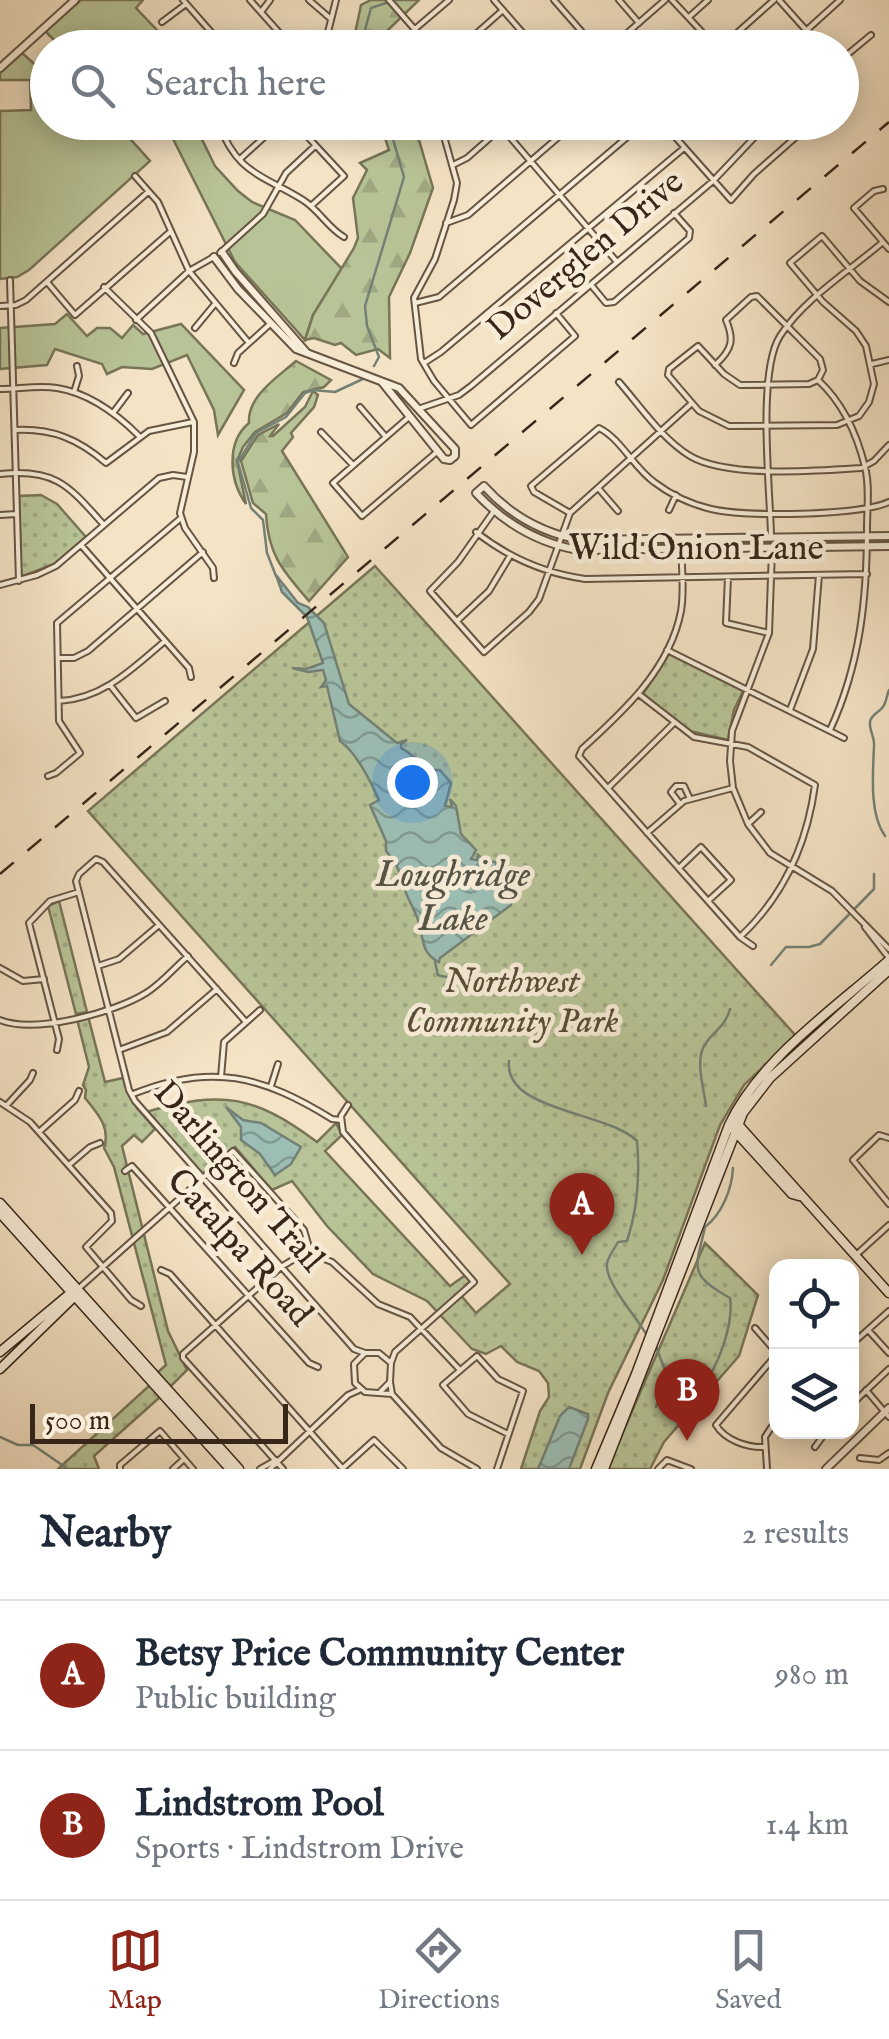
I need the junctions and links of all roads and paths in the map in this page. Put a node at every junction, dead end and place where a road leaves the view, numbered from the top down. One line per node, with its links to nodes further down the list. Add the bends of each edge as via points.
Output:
1 (75, 0): 24 (street)
2 (250, 0): 18 (street)
3 (270, 0): 18 (street)
4 (309, 0): 20 (street)
5 (336, 0): 20 (street)
6 (390, 0): 23 (street)
7 (448, 0): 23 (street)
8 (494, 0): 17 (street)
9 (554, 0): 30 (street)
10 (619, 0): 22 (street)
11 (665, 0): 22 (street)
12 (672, 0): 19 (street)
13 (708, 0): 19 (street)
14 (776, 0): 33 (street); 34 (street)
15 (839, 0): 34 (street)
16 (185, 2): 21 (street); 25 (street)
17 (502, 10): 28 (street); 29 (street)
18 (260, 12): 26 (street)
19 (689, 16): 32 (street)
20 (331, 18): 27 (street)
21 (162, 22)
22 (639, 22): 31 (street)
23 (415, 29)
24 (42, 30)
25 (209, 30)
26 (276, 30)
27 (329, 30)
28 (480, 30)
29 (520, 30)
30 (580, 30)
31 (630, 30)
32 (702, 30)
33 (740, 30)
34 (806, 30)
35 (871, 34): 37 (street)
36 (30, 41): 38 (street)
37 (859, 44)
38 (0, 68)
39 (227, 140): 52 (street)
40 (261, 140): 52 (street)
41 (310, 140): 50 (street)
42 (445, 140): 54 (street)
43 (488, 140): 54 (street)
44 (512, 140): 53 (street)
45 (555, 140): 53 (street)
46 (624, 140): 60 (street)
47 (677, 140): 51 (street)
48 (750, 140): 56 (street, Doverglen Drive)
49 (793, 140): 56 (street, via 731,200)
50 (315, 146): 57 (street); 61 (street, via 344,176)
51 (684, 148): 56 (street); 64 (street)
52 (238, 161): 57 (street)
53 (530, 161): 60 (street); 63 (street, via 468,214)
54 (452, 165): 63 (street, via 457,182)
55 (135, 176): 59 (street)
56 (713, 181): 62 (street, Doverglen Drive)
57 (276, 187): 61 (street); 69 (street, via 263,214)
58 (883, 190): 67 (street, via 854,208)
59 (149, 191): 65 (street); 75 (street)
60 (559, 196): 64 (street); 80 (street, via 439,297)
61 (311, 206): 66 (street)
62 (674, 213): 71 (street, Doverglen Drive); 76 (street, via 691,236 614,302 606,303)
63 (445, 224): 80 (street)
64 (588, 229): 71 (street); 93 (street)
65 (170, 232): 73 (street); 77 (street)
66 (344, 237)
67 (883, 242): 68 (street); 72 (street)
68 (889, 249)
69 (222, 252): 70 (street); 90 (street)
70 (214, 256): 73 (street); 86 (street)
71 (616, 262): 76 (street, Doverglen Drive)
72 (850, 270): 78 (street); 78 (street, via 822,236 790,263); 79 (street)
73 (189, 271): 81 (street); 85 (street)
74 (10, 280): 83 (street)
75 (47, 282): 77 (street, via 75,315); 83 (street)
76 (590, 285): 84 (street, Doverglen Drive)
77 (104, 288): 85 (street)
78 (818, 297): 87 (street); 94 (street, via 860,336)
79 (889, 302)
80 (414, 303): 93 (street)
81 (214, 305): 88 (street); 89 (street)
82 (0, 306): 83 (street)
83 (12, 306): 102 (street)
84 (556, 314): 105 (street, Doverglen Drive); 105 (street, via 575,336 471,425)
85 (136, 320): 111 (street, via 151,333)
86 (270, 324): 89 (street); 90 (street)
87 (787, 326): 95 (street, via 753,296 726,320 732,334); 97 (street, via 822,363); 100 (street, via 771,354)
88 (195, 328)
89 (249, 343): 92 (street)
90 (308, 354): 98 (street)
91 (889, 360): 94 (street)
92 (234, 363)
93 (424, 363): 105 (street)
94 (872, 364): 112 (street, via 871,396)
95 (716, 365): 100 (street, via 740,385); 106 (street, via 698,346 668,372)
96 (78, 366): 103 (street)
97 (818, 380): 100 (street); 112 (street)
98 (379, 381): 108 (street); 110 (street)
99 (619, 382): 115 (street)
100 (768, 385): 113 (street)
101 (0, 390): 102 (street)
102 (14, 390): 103 (street); 114 (street)
103 (74, 392): 109 (street)
104 (128, 394): 109 (street)
105 (448, 398): 108 (street, Doverglen Drive)
106 (692, 403): 113 (street, via 729,426); 115 (street)
107 (360, 407): 118 (street)
108 (421, 408): 120 (street, via 456,453 447,460)
109 (113, 413): 117 (street)
110 (409, 418): 118 (street); 120 (street)
111 (194, 422): 117 (street); 127 (street)
112 (849, 422): 113 (street); 123 (street)
113 (769, 428): 124 (street)
114 (15, 430): 117 (street, via 72,438 106,463); 125 (street)
115 (660, 430): 121 (street); 124 (street, via 703,462)
116 (321, 432): 122 (street)
117 (139, 436)
118 (386, 437): 122 (street)
119 (889, 445): 123 (street)
120 (438, 451): 122 (street, via 362,516 333,483)
121 (628, 458): 128 (street); 129 (street); 136 (street, via 601,428 532,486)
122 (353, 465)
123 (865, 466): 124 (street); 131 (street)
124 (770, 470): 135 (street)
125 (15, 472): 126 (street); 137 (street); 140 (street, via 61,480)
126 (0, 474)
127 (187, 477): 139 (street); 140 (street, via 158,478)
128 (599, 489): 134 (street); 136 (street)
129 (676, 496): 132 (street); 135 (street, via 724,512)
130 (889, 502): 131 (street)
131 (867, 509): 135 (street); 142 (street)
132 (668, 510)
133 (494, 511): 141 (street); 146 (street, via 517,528); 146 (street, via 476,493 484,486)
134 (618, 511)
135 (771, 512): 144 (street)
136 (570, 513): 146 (street)
137 (16, 514): 138 (street); 162 (street)
138 (0, 516)
139 (181, 518): 152 (street); 158 (street)
140 (104, 525): 147 (street)
141 (476, 532): 153 (street, Wild Onion Lane); 165 (street, via 430,591)
142 (867, 536): 143 (street); 144 (street); 148 (street)
143 (889, 536)
144 (772, 539): 145 (street); 150 (street)
145 (681, 540): 146 (street); 151 (street)
146 (558, 541): 151 (street, via 603,552); 154 (street)
147 (81, 545): 158 (street); 162 (street, via 47,571)
148 (868, 546): 149 (street); 150 (street); 155 (street)
149 (889, 546)
150 (772, 548): 151 (street); 157 (street)
151 (681, 551): 161 (street)
152 (203, 552): 160 (street); 164 (street)
153 (510, 556): 154 (street, Wild Onion Lane); 165 (street, via 489,591)
154 (548, 573): 161 (street, Wild Onion Lane, via 596,580); 165 (street, via 534,606 484,652)
155 (866, 574): 156 (street, Wild Onion Lane); 178 (street, via 859,650)
156 (819, 575): 157 (street, Wild Onion Lane); 176 (street, via 812,649)
157 (772, 576): 159 (street, Wild Onion Lane); 166 (street)
158 (110, 577): 164 (street); 169 (street, via 59,620)
159 (728, 577): 161 (street, Wild Onion Lane); 166 (street, via 726,623)
160 (214, 578)
161 (682, 578): 168 (street, via 679,617)
162 (20, 580): 163 (street)
163 (0, 585)
164 (138, 610): 167 (street); 169 (street, via 84,654)
165 (457, 621)
166 (769, 633): 172 (street)
167 (165, 640): 170 (street); 171 (street)
168 (666, 650): 172 (street); 173 (street)
169 (58, 658): 174 (street)
170 (191, 677)
171 (110, 685): 174 (street); 175 (street, via 136,718)
172 (748, 690): 176 (street); 180 (street)
173 (639, 694): 177 (street); 182 (street, via 579,754)
174 (59, 701): 181 (street, via 61,726 80,753)
175 (165, 701)
176 (790, 710): 178 (street)
177 (674, 723): 180 (street, via 700,740); 182 (street)
178 (830, 730): 179 (street)
179 (844, 738)
180 (730, 745): 183 (street); 190 (street, via 816,784)
181 (48, 776)
182 (608, 788): 188 (street)
183 (733, 788): 184 (street); 187 (street)
184 (690, 799): 185 (street); 185 (street, via 684,786 676,786 672,792)
185 (680, 804): 188 (street)
186 (761, 812): 187 (street)
187 (748, 824): 190 (street)
188 (647, 832): 189 (street)
189 (679, 868): 192 (street); 192 (street, via 701,848 730,880)
190 (791, 868): 193 (street, via 828,888); 195 (street, via 774,901)
191 (79, 892): 194 (street, via 79,874 99,859); 200 (street, Darlington Trail); 203 (street, via 54,899 30,918)
192 (708, 901): 195 (street)
193 (862, 922): 197 (street); 199 (street)
194 (160, 924): 198 (street); 200 (street, via 119,959)
195 (740, 937): 196 (street)
196 (753, 946)
197 (889, 948)
198 (188, 956): 204 (street); 205 (street, via 151,990)
199 (889, 959): 221 (main road, via 752,1086)
200 (98, 966): 205 (street, Darlington Trail)
201 (0, 968): 203 (street, via 23,981)
202 (889, 970): 221 (main road, via 770,1078)
203 (44, 978): 208 (street)
204 (217, 989): 209 (street); 211 (street, via 167,1032)
205 (108, 1009): 208 (street); 211 (street, Darlington Trail)
206 (260, 1010): 209 (street)
207 (0, 1020): 208 (street)
208 (56, 1022): 210 (street)
209 (246, 1022): 214 (street, via 224,1042)
210 (58, 1050)
211 (118, 1050): 217 (street, Darlington Trail)
212 (278, 1064): 215 (street)
213 (33, 1073): 218 (street)
214 (220, 1077): 215 (street); 217 (street, via 182,1079)
215 (271, 1086): 220 (street)
216 (78, 1091): 222 (street)
217 (132, 1095): 227 (street, Darlington Trail)
218 (3, 1104): 222 (street)
219 (348, 1105): 220 (street)
220 (340, 1120): 245 (street, via 343,1132 474,1282)
221 (733, 1124): 235 (main road); 256 (main road)
222 (39, 1132): 225 (street)
223 (886, 1136): 229 (street, via 879,1134 854,1160)
224 (100, 1143): 225 (street)
225 (69, 1165): 237 (street, via 114,1218 86,1247)
226 (125, 1171): 230 (street, Catalpa Road, via 132,1166)
227 (202, 1178): 230 (street); 233 (street, via 233,1152 304,1230); 236 (street, Darlington Trail)
228 (0, 1203): 234 (main road)
229 (889, 1204)
230 (170, 1208): 237 (street); 241 (street, Catalpa Road)
231 (0, 1213): 234 (main road)
232 (889, 1225): 235 (street)
233 (312, 1254): 236 (street); 245 (street)
234 (42, 1255): 239 (main road)
235 (856, 1255): 240 (main road)
236 (281, 1267): 241 (street); 249 (street, Darlington Trail)
237 (102, 1268): 239 (street); 242 (street)
238 (161, 1270): 244 (street)
239 (75, 1293): 251 (main road); 261 (main road); 286 (main road); 287 (main road)
240 (889, 1293)
241 (248, 1296): 244 (street); 260 (street, Catalpa Road)
242 (141, 1306)
243 (889, 1311): 247 (street)
244 (216, 1326): 274 (street); 282 (street, via 183,1358)
245 (422, 1328): 252 (street); 262 (street)
246 (755, 1328): 250 (street)
247 (868, 1330): 248 (street); 254 (street)
248 (859, 1338)
249 (354, 1349): 253 (street, Darlington Trail); 257 (street)
250 (772, 1349)
251 (0, 1352)
252 (395, 1352): 255 (street); 259 (street)
253 (365, 1353): 255 (street); 257 (street)
254 (889, 1353)
255 (384, 1355): 259 (street)
256 (646, 1355): 295 (main road); 296 (main road)
257 (356, 1359): 264 (street)
258 (769, 1362): 277 (street, via 716,1425 730,1438)
259 (391, 1364): 265 (street)
260 (318, 1367)
261 (0, 1368)
262 (459, 1369): 275 (street, via 444,1387 468,1414); 275 (street, via 476,1356 498,1379 523,1391)
263 (889, 1369): 267 (street)
264 (353, 1380): 266 (street); 270 (street)
265 (390, 1382): 268 (street); 269 (street)
266 (361, 1389): 268 (street); 270 (street)
267 (866, 1390): 271 (street); 272 (street)
268 (381, 1391): 269 (street)
269 (392, 1394): 293 (street, via 441,1448)
270 (348, 1395): 274 (street)
271 (859, 1397)
272 (888, 1412): 300 (street)
273 (769, 1428): 277 (street)
274 (309, 1430): 282 (street); 291 (street)
275 (508, 1434): 294 (street)
276 (821, 1439): 278 (street)
277 (765, 1447): 299 (street)
278 (815, 1447)
279 (889, 1453): 280 (street, via 878,1460)
280 (860, 1458)
281 (184, 1459): 283 (street, via 160,1430); 284 (street); 285 (street)
282 (276, 1460): 288 (street); 289 (street); 290 (street)
283 (120, 1468)
284 (174, 1469)
285 (194, 1469)
286 (230, 1469)
287 (239, 1469)
288 (260, 1469)
289 (270, 1469)
290 (283, 1469)
291 (343, 1469): 292 (street, via 374,1440)
292 (403, 1469)
293 (478, 1469)
294 (497, 1469)
295 (596, 1469)
296 (604, 1469)
297 (658, 1469): 298 (street, via 667,1460)
298 (691, 1469)
299 (766, 1469)
300 (826, 1469)

